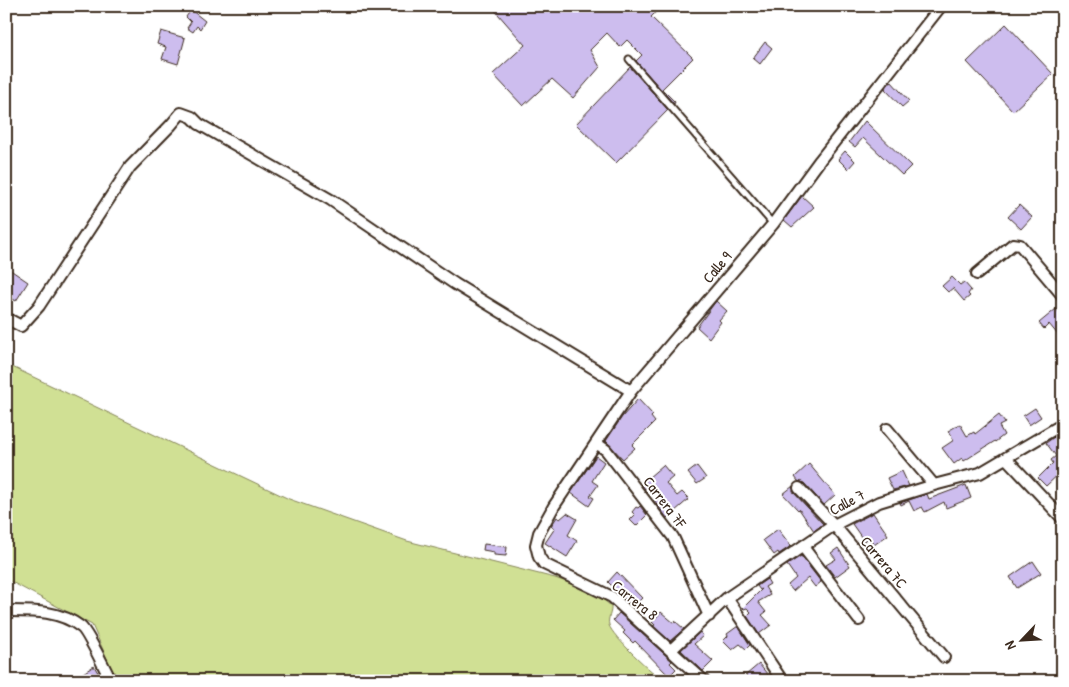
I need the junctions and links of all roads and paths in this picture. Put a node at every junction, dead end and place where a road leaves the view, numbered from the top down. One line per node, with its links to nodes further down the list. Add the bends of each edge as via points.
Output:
1 (941, 6): 3 (street, Calle 9)
2 (629, 59): 3 (lane)
3 (773, 224): 7 (street, Calle 9)
4 (978, 274): 5 (street, via 1014,244 1020,245)
5 (1063, 296)
6 (6, 318): 7 (street, via 22,326 130,167 181,113 331,200 455,284)
7 (631, 391): 10 (street, Calle 9)
8 (1063, 424): 11 (street, Calle 7)
9 (887, 429): 12 (street)
10 (596, 443): 17 (street, Calle 9, via 539,533 536,545); 20 (street, Carrera 7F, via 606,450 673,537)
11 (1006, 458): 12 (street, Calle 7, via 980,473); 14 (street)
12 (934, 485): 15 (street, Calle 7, via 879,502)
13 (799, 488): 15 (street, Carrera 7C)
14 (1063, 519)
15 (834, 525): 16 (street, Calle 7); 23 (street, Carrera 7C)
16 (803, 547): 18 (street, Calle 7); 21 (street)
17 (539, 557): 22 (street, Carrera 8, via 544,564 612,597)
18 (727, 598): 20 (street, Calle 7); 24 (street)
19 (6, 611): 25 (street, via 41,610 82,627)
20 (710, 616): 22 (street, Calle 7)
21 (859, 620)
22 (671, 650): 26 (street, Carrera 8)
23 (944, 657)
24 (781, 680)
25 (111, 681)
26 (704, 681)

